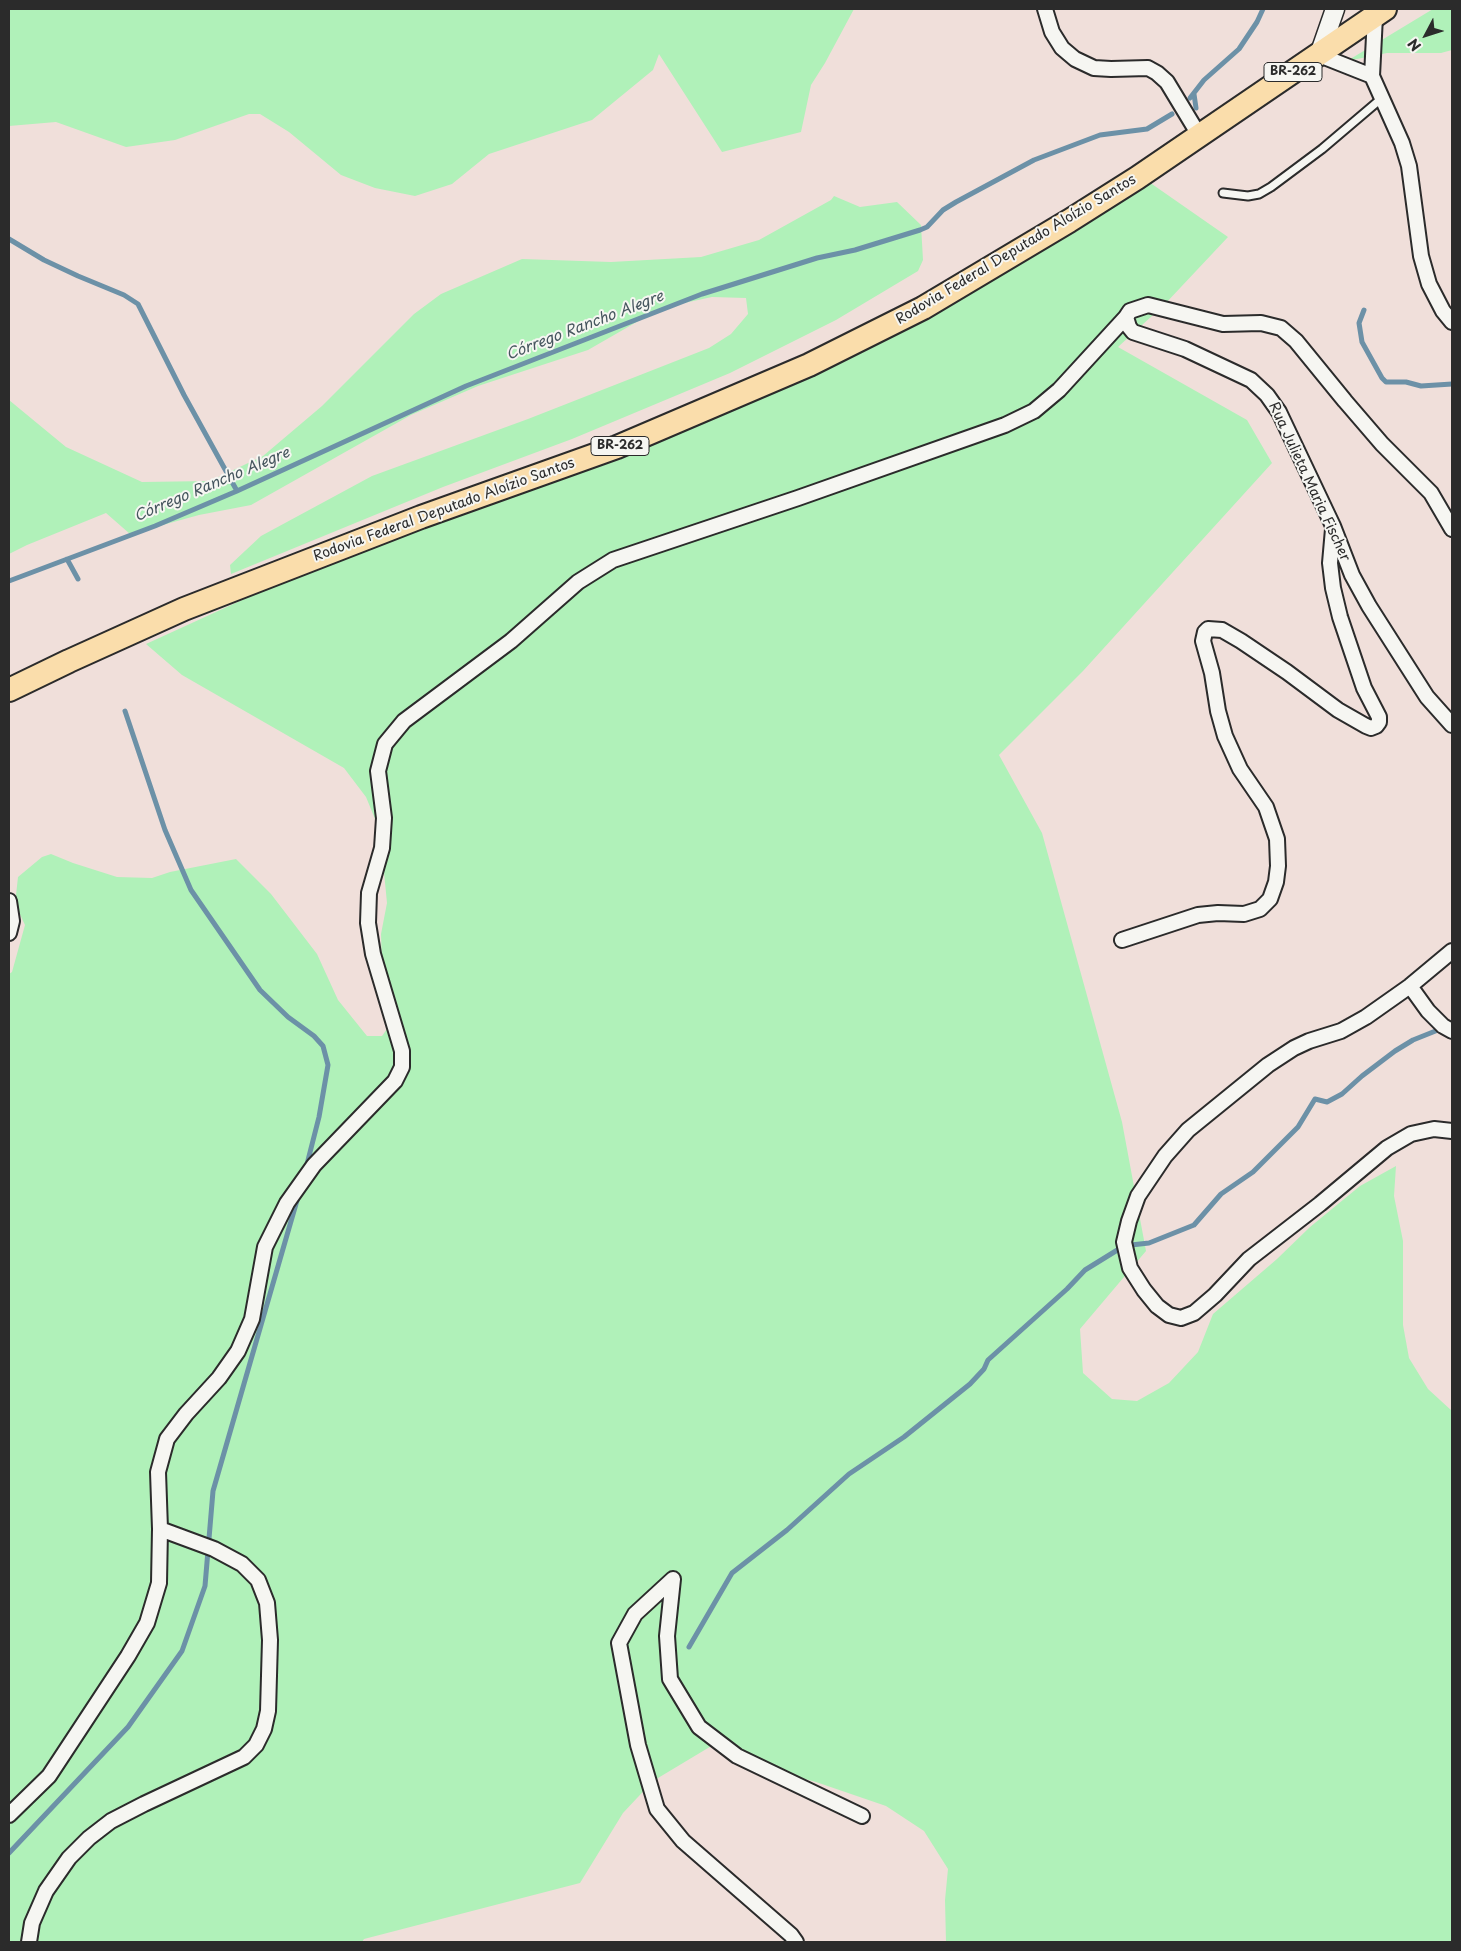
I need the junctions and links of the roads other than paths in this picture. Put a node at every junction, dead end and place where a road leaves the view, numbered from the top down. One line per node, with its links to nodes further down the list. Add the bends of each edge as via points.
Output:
1 (1045, 9): 7 (street, via 1052,32 1062,48 1075,59 1094,68 1148,68 1157,72 1167,82)
2 (1335, 9): 4 (street)
3 (1380, 12): 4 (highway, Rodovia Federal Deputado Aloízio Santos / BR-262); 5 (street)
4 (1319, 55): 5 (street); 7 (highway, Rodovia Federal Deputado Aloízio Santos / BR-262)
5 (1372, 76): 6 (street)
6 (1382, 98): 8 (lane, via 1271,187 1248,196); 9 (street, via 1409,166 1421,256 1429,284)
7 (1199, 135): 14 (highway, Rodovia Federal Deputado Aloízio Santos / BR-262, via 1069,221 923,308 809,365 616,447 421,517 184,609)
8 (1223, 193)
9 (1448, 308): 11 (street)
10 (1126, 317): 12 (street, Rua Julieta Maria Fischer, via 1133,332 1185,349 1252,380 1267,395); 13 (street, via 1130,311 1148,304 1223,324 1261,323 1281,328 1296,341 1382,444 1431,493); 23 (street, via 1059,390 1034,410 1012,421 613,560 578,582 511,641 404,721 385,744 378,771 384,818 382,848 369,893 368,924 373,954 402,1051 402,1067 394,1081 314,1165 287,1203 265,1247 252,1319 238,1351 167,1439 158,1472)
11 (1452, 322)
12 (1333, 526): 15 (street, Rua Julieta Maria Fischer, via 1352,575 1369,606 1427,697); 18 (street, via 1330,564 1333,588 1364,688 1379,722 1371,728 1366,726 1338,710 1241,641 1222,630 1208,629 1203,641 1225,736 1240,769 1266,807 1277,839 1276,882 1270,899 1260,909 1244,914 1198,915)
13 (1452, 529)
14 (9, 690)
15 (1452, 725)
16 (9, 901): 17 (street, via 12,921)
17 (9, 933)
18 (1122, 940)
19 (1452, 951): 20 (street)
20 (1410, 986): 21 (street, via 1428,1011); 22 (street, via 1341,1031 1294,1048 1188,1130 1165,1156 1138,1196 1124,1242 1130,1268 1157,1306 1169,1315 1181,1318 1215,1295 1249,1259 1387,1148 1411,1134 1434,1129)
21 (1452, 1031)
22 (1452, 1131)
23 (160, 1529): 24 (street, via 159,1583 147,1622 49,1776); 26 (street, via 214,1549 242,1564 258,1580 268,1603 270,1640 268,1710 264,1729 256,1745 244,1757 111,1821 89,1838 69,1858 46,1891 32,1923)
24 (9, 1815)
25 (862, 1816): 27 (street, via 737,1756 699,1727 670,1679 667,1636 673,1579 635,1614 619,1643 638,1745 657,1809 682,1841)
26 (29, 1942)
27 (796, 1942)

